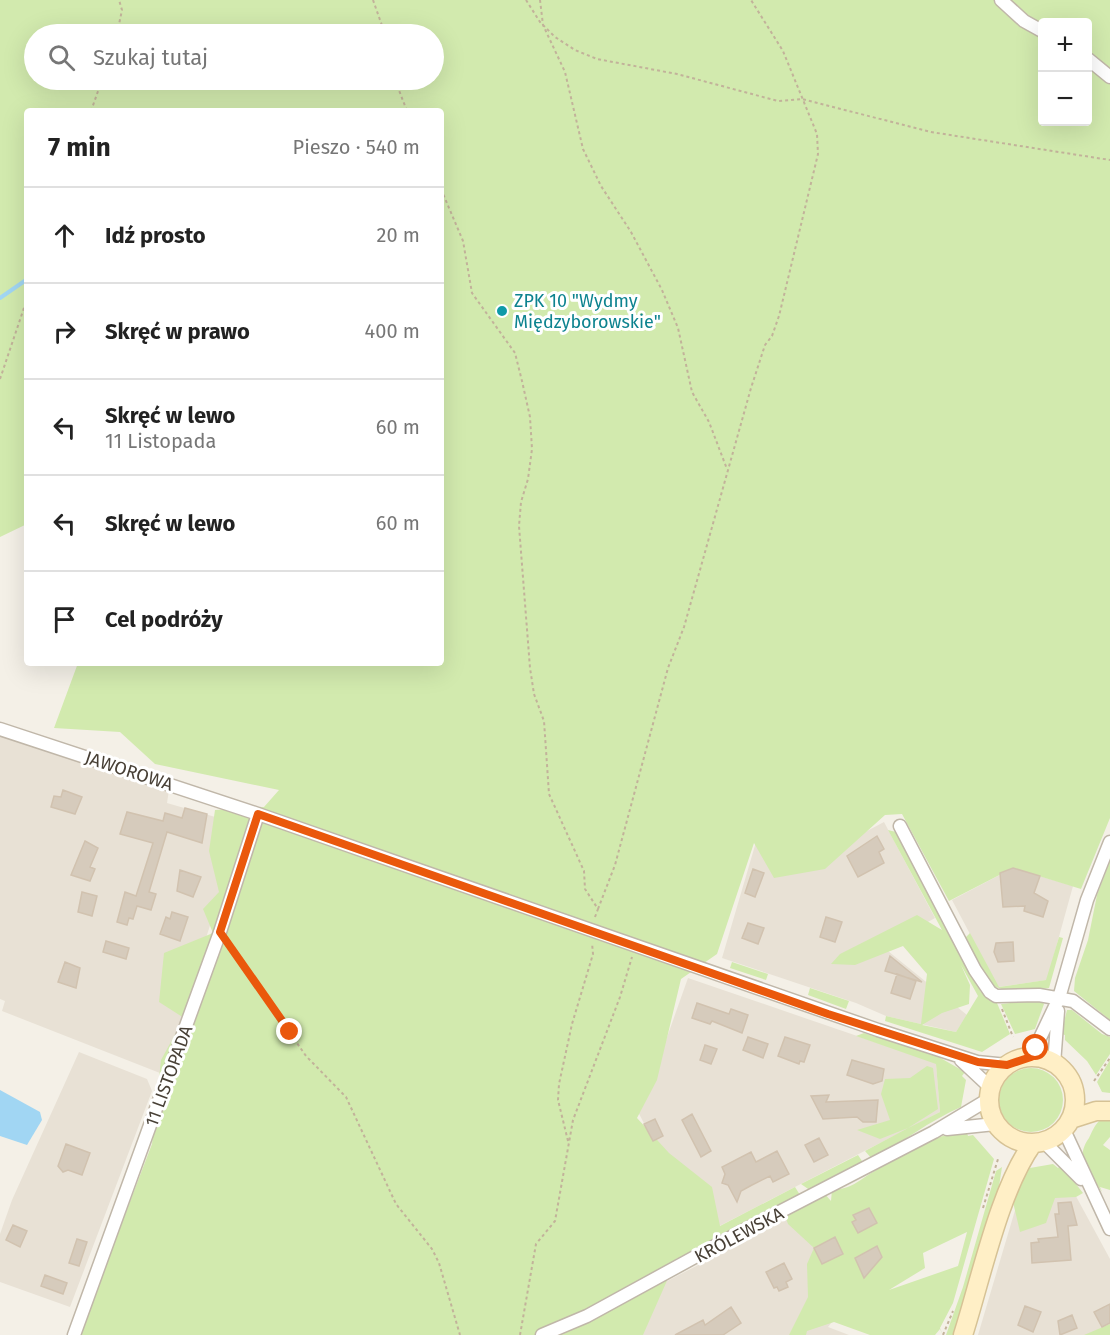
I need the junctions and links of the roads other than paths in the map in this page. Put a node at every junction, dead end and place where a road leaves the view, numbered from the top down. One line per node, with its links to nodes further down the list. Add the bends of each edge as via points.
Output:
1 (1001, 0): 2 (street)
2 (1038, 29)
3 (1092, 62): 4 (street)
4 (1110, 77)
5 (0, 729): 6 (street, JAWOROWA)
6 (258, 814): 11 (street, JAWOROWA); 26 (street, 11 LISTOPADA, via 220,932)
7 (900, 826): 9 (street, via 990,992 996,996)
8 (1110, 842): 9 (street, via 1087,900)
9 (1059, 998): 10 (street, via 1073,1001); 12 (street); 13 (street)
10 (1110, 1029)
11 (950, 1053): 14 (street, JAWOROWA, via 978,1062); 16 (street, via 973,1069)
12 (1031, 1057): 13 (street); 14 (street)
13 (1054, 1064): 15 (street, via 1068,1076)
14 (1007, 1065): 16 (street)
15 (1073, 1088): 17 (street); 19 (street, via 1075,1104)
16 (990, 1094): 20 (street); 21 (street, KRÓLEWSKA)
17 (1110, 1104)
18 (1110, 1111): 19 (street, via 1096,1111)
19 (1067, 1124): 22 (street); 23 (street)
20 (1001, 1130): 21 (street, KRÓLEWSKA, via 971,1125); 22 (street); 24 (street, via 1010,1149)
21 (934, 1132): 27 (street, KRÓLEWSKA, via 587,1316)
22 (1038, 1143): 23 (street); 24 (street, via 1020,1165)
23 (1089, 1189): 25 (street)
24 (1005, 1200): 28 (street)
25 (1110, 1229)
26 (74, 1335)
27 (542, 1335)
28 (963, 1335)

